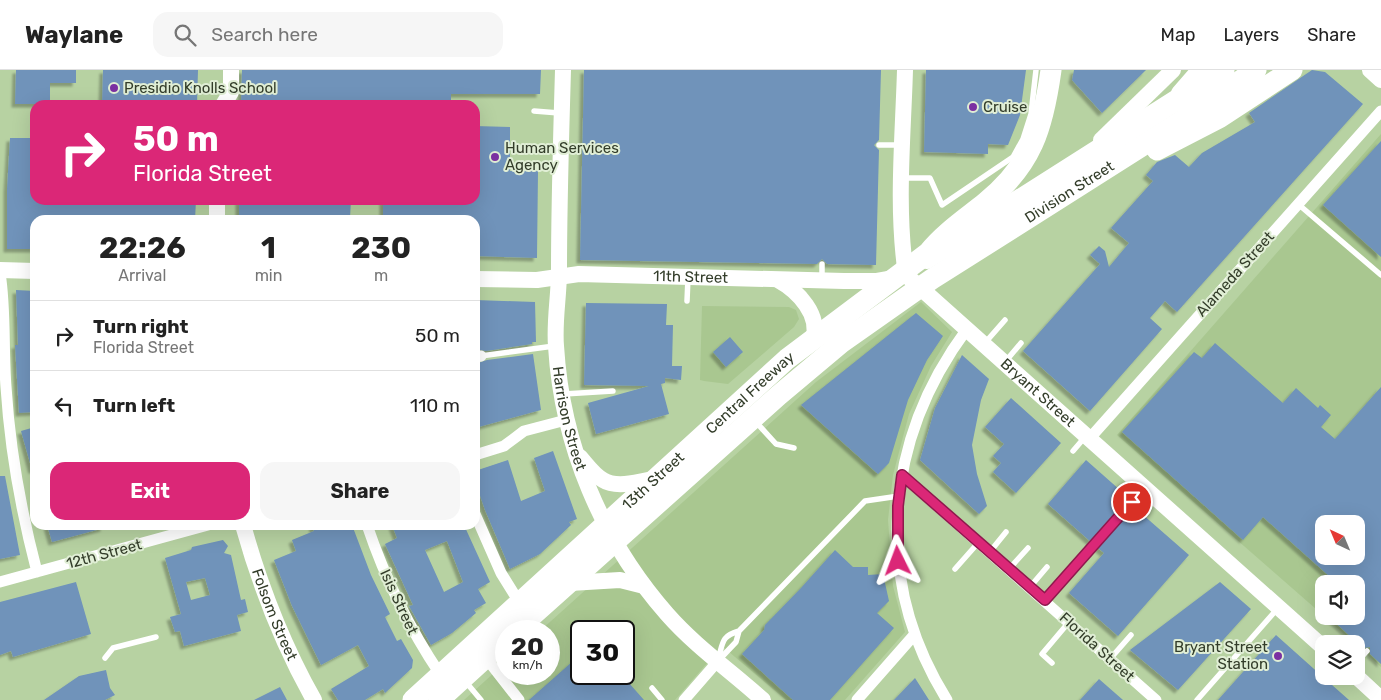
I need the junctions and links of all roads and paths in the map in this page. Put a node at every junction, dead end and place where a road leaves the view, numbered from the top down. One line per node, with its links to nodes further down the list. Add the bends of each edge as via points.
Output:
1 (220, 70): 14 (main road)
2 (231, 70): 15 (main road, via 231,92)
3 (563, 70): 18 (main road, Harrison Street)
4 (905, 70): 20 (main road)
5 (1036, 70): 22 (lane, via 1031,114 1013,157 942,205 930,178)
6 (1051, 70): 24 (highway, Central Freeway, via 1037,138 1021,168 999,191 939,239)
7 (1173, 70): 28 (main road, Division Street, via 1081,158)
8 (1199, 70): 35 (main road, Division Street, via 1133,141 1091,176)
9 (1224, 70): 24 (highway, via 945,247)
10 (1256, 70): 21 (highway)
11 (1292, 70): 21 (highway, via 1184,138)
12 (1370, 70): 13 (main road)
13 (1381, 80)
14 (221, 100)
15 (225, 100)
16 (534, 111): 18 (lane)
17 (1381, 111): 23 (street, Alameda Street)
18 (562, 113): 30 (main road, Harrison Street)
19 (879, 145): 20 (lane)
20 (903, 146): 22 (main road)
21 (1116, 163): 81 (highway, Central Freeway, via 932,279 841,343 772,400)
22 (902, 178): 28 (main road, via 901,248)
23 (1298, 204): 29 (lane); 51 (street, Alameda Street)
24 (928, 253): 102 (highway, Central Freeway, via 787,359)
25 (822, 264): 34 (lane)
26 (0, 271): 27 (main road); 43 (street, via 3,289)
27 (30, 271)
28 (906, 275): 34 (main road, 11th Street, via 877,281); 35 (main road, Bryant Street); 39 (main road, 13th Street)
29 (1381, 275)
30 (559, 277): 31 (main road, 11th Street, via 579,274); 32 (main road, 11th Street); 42 (main road, Harrison Street)
31 (688, 277): 33 (main road, 11th Street); 36 (lane)
32 (480, 279)
33 (778, 280): 34 (main road, 11th Street); 39 (main road, via 795,291 807,306 814,324)
34 (822, 281)
35 (919, 288): 38 (main road, Bryant Street); 49 (main road, 13th Street, via 848,340)
36 (687, 301)
37 (1005, 320): 41 (lane)
38 (967, 329): 41 (main road, Bryant Street); 56 (street, via 939,369 926,395 913,429)
39 (813, 340): 57 (main road, 13th Street)
40 (1021, 343): 45 (lane)
41 (984, 344): 45 (main road, Bryant Street)
42 (556, 346): 44 (lane); 48 (main road, Harrison Street)
43 (2, 348): 46 (street)
44 (480, 356)
45 (1005, 362): 51 (main road, Bryant Street)
46 (3, 386): 73 (street, via 27,536)
47 (613, 391): 48 (lane)
48 (562, 394): 50 (main road, Harrison Street)
49 (754, 419): 52 (lane, via 776,444); 67 (main road, 13th Street)
50 (566, 420): 54 (main road, Harrison Street); 55 (street, via 524,431 504,446)
51 (1088, 436): 53 (lane); 58 (main road, Bryant Street)
52 (794, 448)
53 (1073, 451)
54 (576, 452): 57 (main road, via 597,476 609,483); 61 (main road, Harrison Street)
55 (480, 453)
56 (902, 475): 59 (street); 66 (street, Florida Street)
57 (658, 478): 61 (main road, 13th Street)
58 (1144, 488): 78 (lane); 80 (main road, Bryant Street)
59 (899, 496): 84 (lane, via 865,501); 85 (street, via 898,561)
60 (480, 525): 79 (street, via 501,573)
61 (605, 525): 67 (main road, Harrison Street); 79 (main road, 13th Street)
62 (190, 530): 73 (street, 12th Street)
63 (245, 530): 101 (main road, Folsom Street, via 267,602)
64 (369, 530): 96 (street, Isis Street, via 397,600)
65 (1006, 532): 69 (lane)
66 (978, 543): 69 (street, Florida Street); 71 (lane)
67 (615, 544): 75 (main road, 13th Street); 76 (main road, Harrison Street)
68 (1028, 548): 72 (lane)
69 (989, 553): 72 (street, Florida Street)
70 (1047, 567): 77 (lane)
71 (955, 569)
72 (1009, 569): 77 (street, Florida Street)
73 (37, 572): 74 (street, 12th Street)
74 (0, 582)
75 (570, 583): 76 (main road, via 620,580); 82 (main road, 13th Street)
76 (644, 586): 94 (main road, Harrison Street, via 676,624)
77 (1030, 587): 78 (street, Florida Street)
78 (1045, 600): 83 (street, Florida Street)
79 (519, 602): 96 (main road, 13th Street)
80 (1279, 607): 88 (main road, Bryant Street); 112 (lane)
81 (528, 620)
82 (528, 620)
83 (1069, 622): 93 (street, Florida Street); 95 (lane, via 1042,654)
84 (739, 631): 94 (lane, via 736,642); 94 (lane, via 724,638)
85 (915, 634): 109 (street); 110 (street)
86 (1131, 635): 93 (lane)
87 (156, 636): 91 (lane, via 113,648)
88 (1315, 640)
89 (495, 650): 103 (highway)
90 (495, 651): 92 (main road)
91 (105, 658)
92 (487, 659): 97 (main road); 105 (street)
93 (1110, 659): 111 (street, Florida Street)
94 (718, 661): 107 (street); 108 (main road, Harrison Street)
95 (1052, 663)
96 (440, 674): 102 (main road, 13th Street)
97 (464, 680): 103 (main road); 104 (lane)
98 (1365, 684): 100 (main road)
99 (652, 688): 106 (lane)
100 (1381, 698)
101 (314, 700)
102 (413, 700)
103 (441, 700)
104 (481, 700)
105 (519, 700)
106 (662, 700)
107 (684, 700)
108 (763, 700)
109 (857, 700)
110 (947, 700)
111 (1156, 700)
112 (1197, 700)

